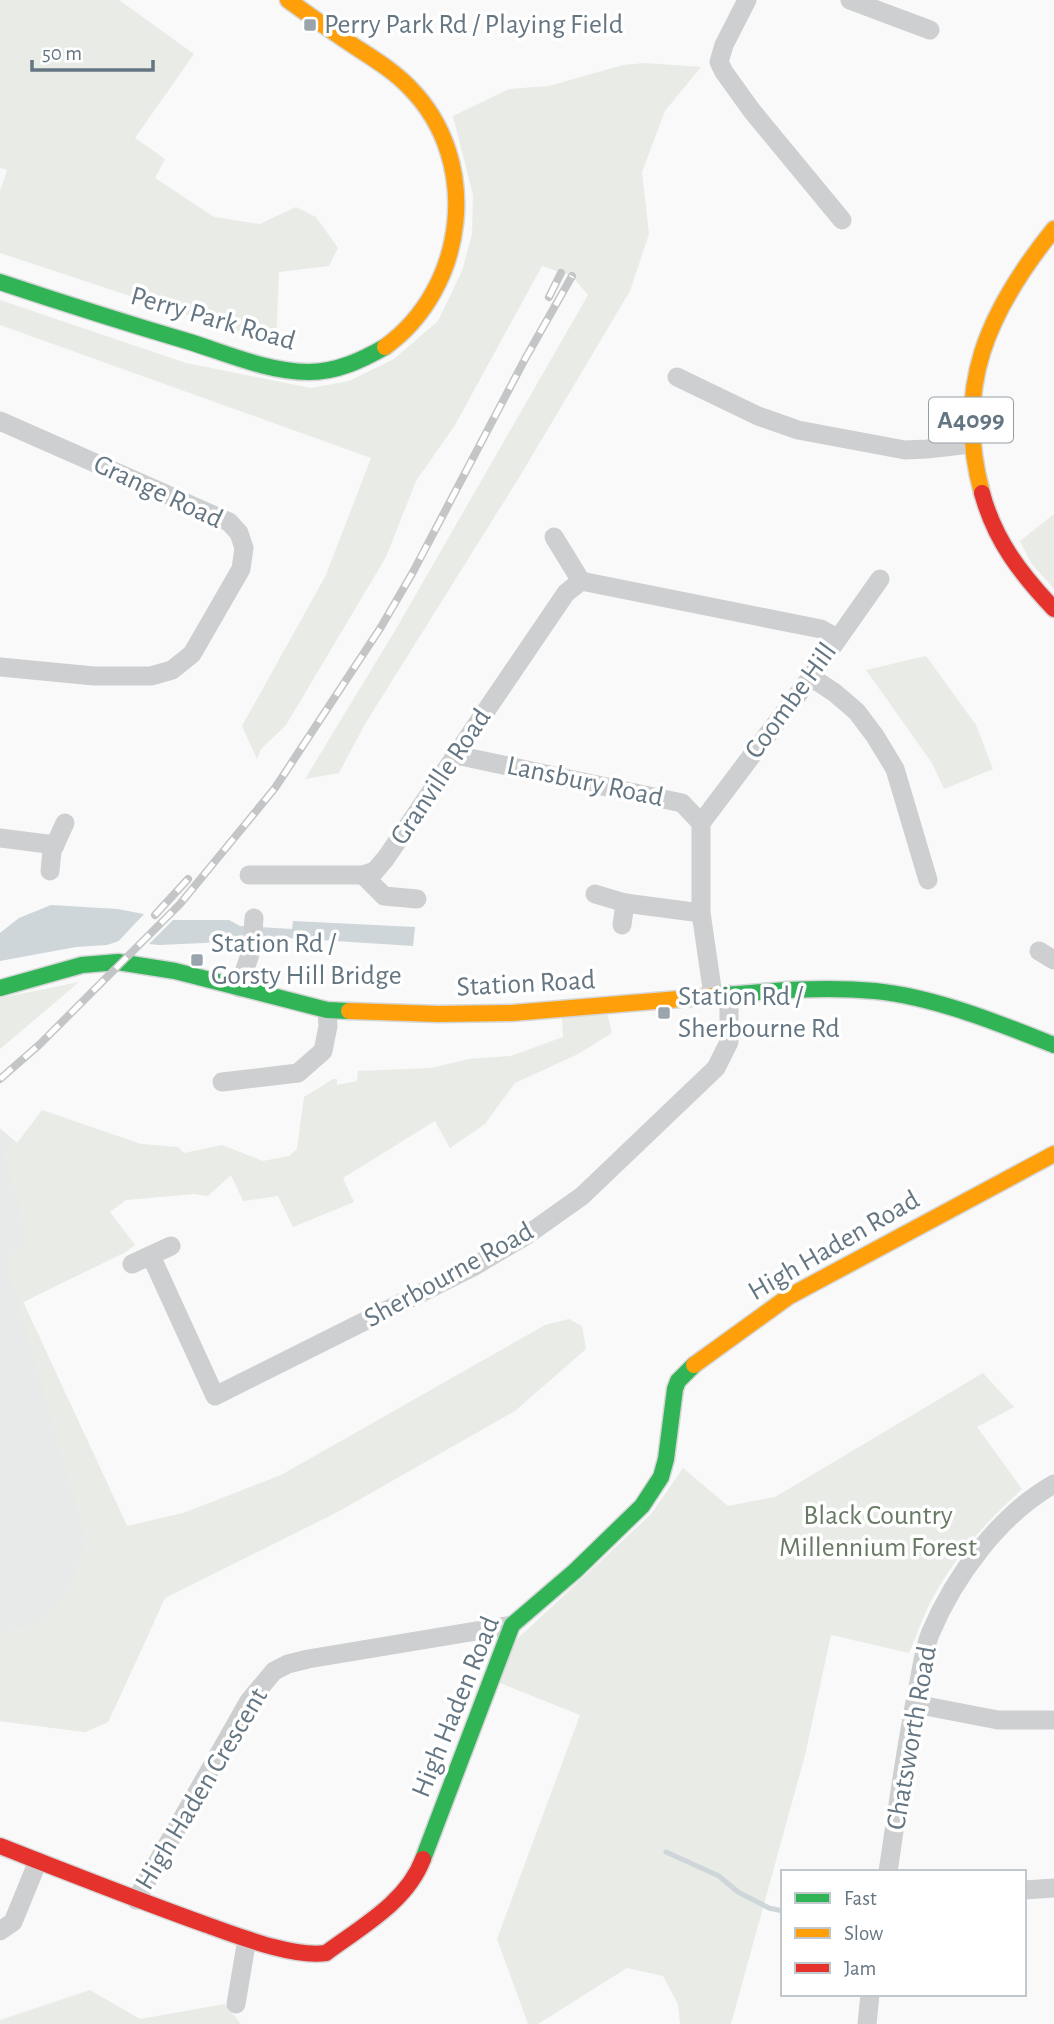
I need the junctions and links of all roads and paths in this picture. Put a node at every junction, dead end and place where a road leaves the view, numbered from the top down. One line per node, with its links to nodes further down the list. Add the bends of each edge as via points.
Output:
1 (288, 0): 7 (street, Perry Park Road, via 404,82 425,104 449,152 457,206 449,264 438,290 398,339 378,353 339,368 284,370)
2 (747, 0): 5 (street, via 719,62 752,111)
3 (850, 0): 4 (street)
4 (930, 30)
5 (842, 220)
6 (1054, 229): 10 (street, A4099, via 1024,265 993,323 979,361)
7 (0, 282)
8 (677, 377): 10 (street, via 798,430 905,450)
9 (0, 421): 16 (street, Grange Road, via 229,522 244,548 241,569 192,654 172,670 151,676 94,676)
10 (971, 444): 14 (street, A4099, via 983,495 1006,551)
11 (554, 537): 13 (street)
12 (880, 579): 15 (street, Coombe Hill)
13 (581, 581): 15 (street, via 821,629); 18 (street, Granville Road, via 566,593)
14 (1054, 609)
15 (837, 638): 17 (street, Coombe Hill)
16 (0, 667)
17 (811, 677): 20 (street, Coombe Hill); 26 (street, via 857,712 876,736 895,769)
18 (456, 755): 20 (street, Lansbury Road, via 682,803); 25 (street, Granville Road, via 386,858 375,871)
19 (65, 822): 22 (street)
20 (701, 823): 30 (street)
21 (0, 838): 22 (street)
22 (55, 845): 23 (street)
23 (50, 871)
24 (249, 874): 25 (street)
25 (363, 875): 28 (street, via 384,896)
26 (928, 880)
27 (595, 894): 29 (street)
28 (417, 899)
29 (625, 903): 30 (street); 32 (street)
30 (701, 913): 35 (street)
31 (254, 918): 34 (street, via 252,948)
32 (622, 925)
33 (0, 988): 34 (street, Station Road, via 82,965 118,962)
34 (239, 988): 36 (street, Station Road)
35 (721, 995): 36 (street, Station Road, via 512,1013); 37 (street, Station Road, via 805,988 877,991 979,1016); 41 (street, Sherbourne Road, via 729,1042 716,1068 582,1196 473,1268 215,1396)
36 (327, 1010): 38 (street, via 323,1051 299,1073)
37 (1054, 1045)
38 (222, 1082)
39 (1054, 1154): 44 (street, High Haden Road, via 811,1283 690,1368 675,1389 661,1478 642,1506)
40 (171, 1246): 41 (street)
41 (151, 1256): 42 (street)
42 (132, 1264)
43 (1054, 1484): 45 (street, Chatsworth Road, via 1018,1510 979,1549 929,1636)
44 (512, 1625): 52 (street, High Haden Crescent, via 307,1659 274,1671 249,1701); 54 (street, High Haden Road, via 411,1883 326,1953 312,1955)
45 (915, 1704): 46 (street, via 998,1720); 49 (street, Chatsworth Road)
46 (1054, 1720)
47 (0, 1846): 48 (street, High Haden Road)
48 (38, 1861): 52 (street, High Haden Road); 53 (street, via 13,1922)
49 (888, 1870)
50 (1054, 1888): 51 (street)
51 (1026, 1890)
52 (136, 1900): 54 (street, High Haden Road)
53 (0, 1931)
54 (247, 1939): 56 (street)
55 (870, 1996): 57 (street)
56 (236, 2004)
57 (867, 2024)

